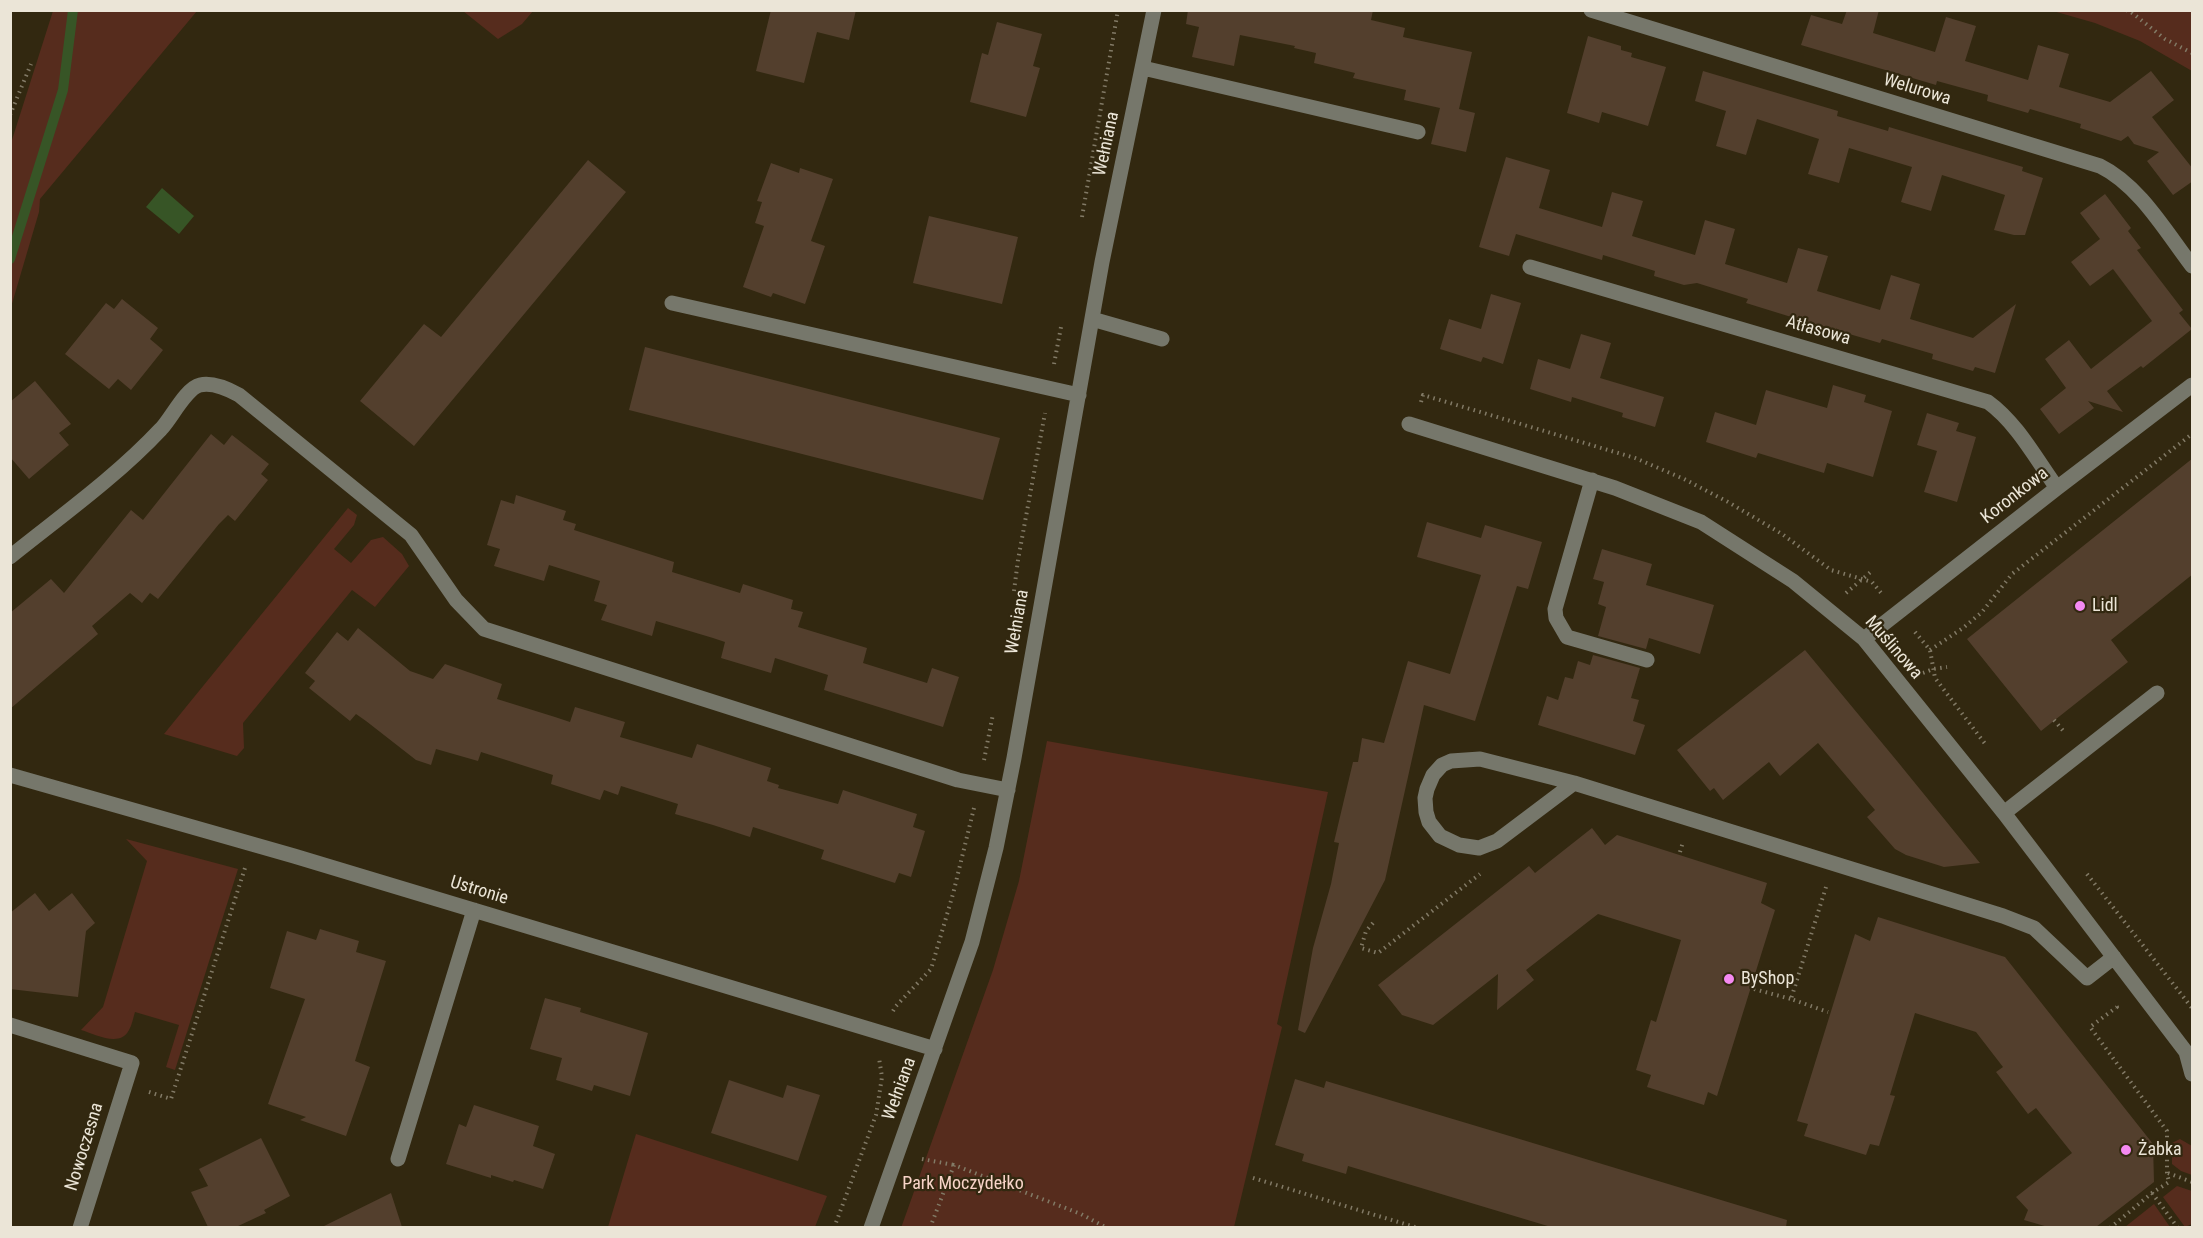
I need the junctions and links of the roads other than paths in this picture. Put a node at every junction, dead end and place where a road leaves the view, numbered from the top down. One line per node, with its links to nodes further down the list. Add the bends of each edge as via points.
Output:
1 (1154, 10): 3 (street, Wełniana)
2 (1591, 10): 5 (street, Welurowa, via 2100,166 2131,188)
3 (1143, 68): 4 (street); 8 (street, Wełniana)
4 (1418, 132)
5 (2193, 266)
6 (1530, 267): 14 (street, Atłasowa, via 1988,402 2000,410)
7 (672, 303): 11 (street)
8 (1092, 319): 9 (street); 11 (street, Wełniana)
9 (1162, 339)
10 (2193, 385): 14 (street, Koronkowa)
11 (1079, 395): 21 (street, Wełniana)
12 (1409, 424): 13 (street, Muślinowa)
13 (1592, 480): 16 (street, Muślinowa, via 1701,522 1793,581); 17 (street, via 1555,609 1556,618 1567,637)
14 (2057, 488): 16 (street, Koronkowa)
15 (10, 556): 21 (street, via 126,464 163,428 191,390 200,385 226,387 411,535 456,600 484,629 958,780)
16 (1864, 639): 22 (street, Muślinowa)
17 (1647, 660)
18 (2157, 693): 22 (street)
19 (10, 775): 23 (street, Ustronie)
20 (1574, 783): 20 (street, via 1480,759 1451,761 1433,775 1425,798 1426,812 1440,836 1459,845 1479,848 1497,841); 24 (street, via 2003,916 2034,928 2087,978)
21 (1008, 790): 26 (street, Wełniana, via 972,942)
22 (2004, 813): 24 (street, Muślinowa)
23 (474, 910): 26 (street, Ustronie); 29 (street)
24 (2114, 957): 27 (street, Muślinowa)
25 (10, 1025): 30 (street, Nowoczesna, via 132,1064)
26 (935, 1049): 31 (street, Wełniana)
27 (2189, 1054): 28 (street, Muślinowa)
28 (2193, 1074)
29 (398, 1159)
30 (80, 1227)
31 (871, 1227)

